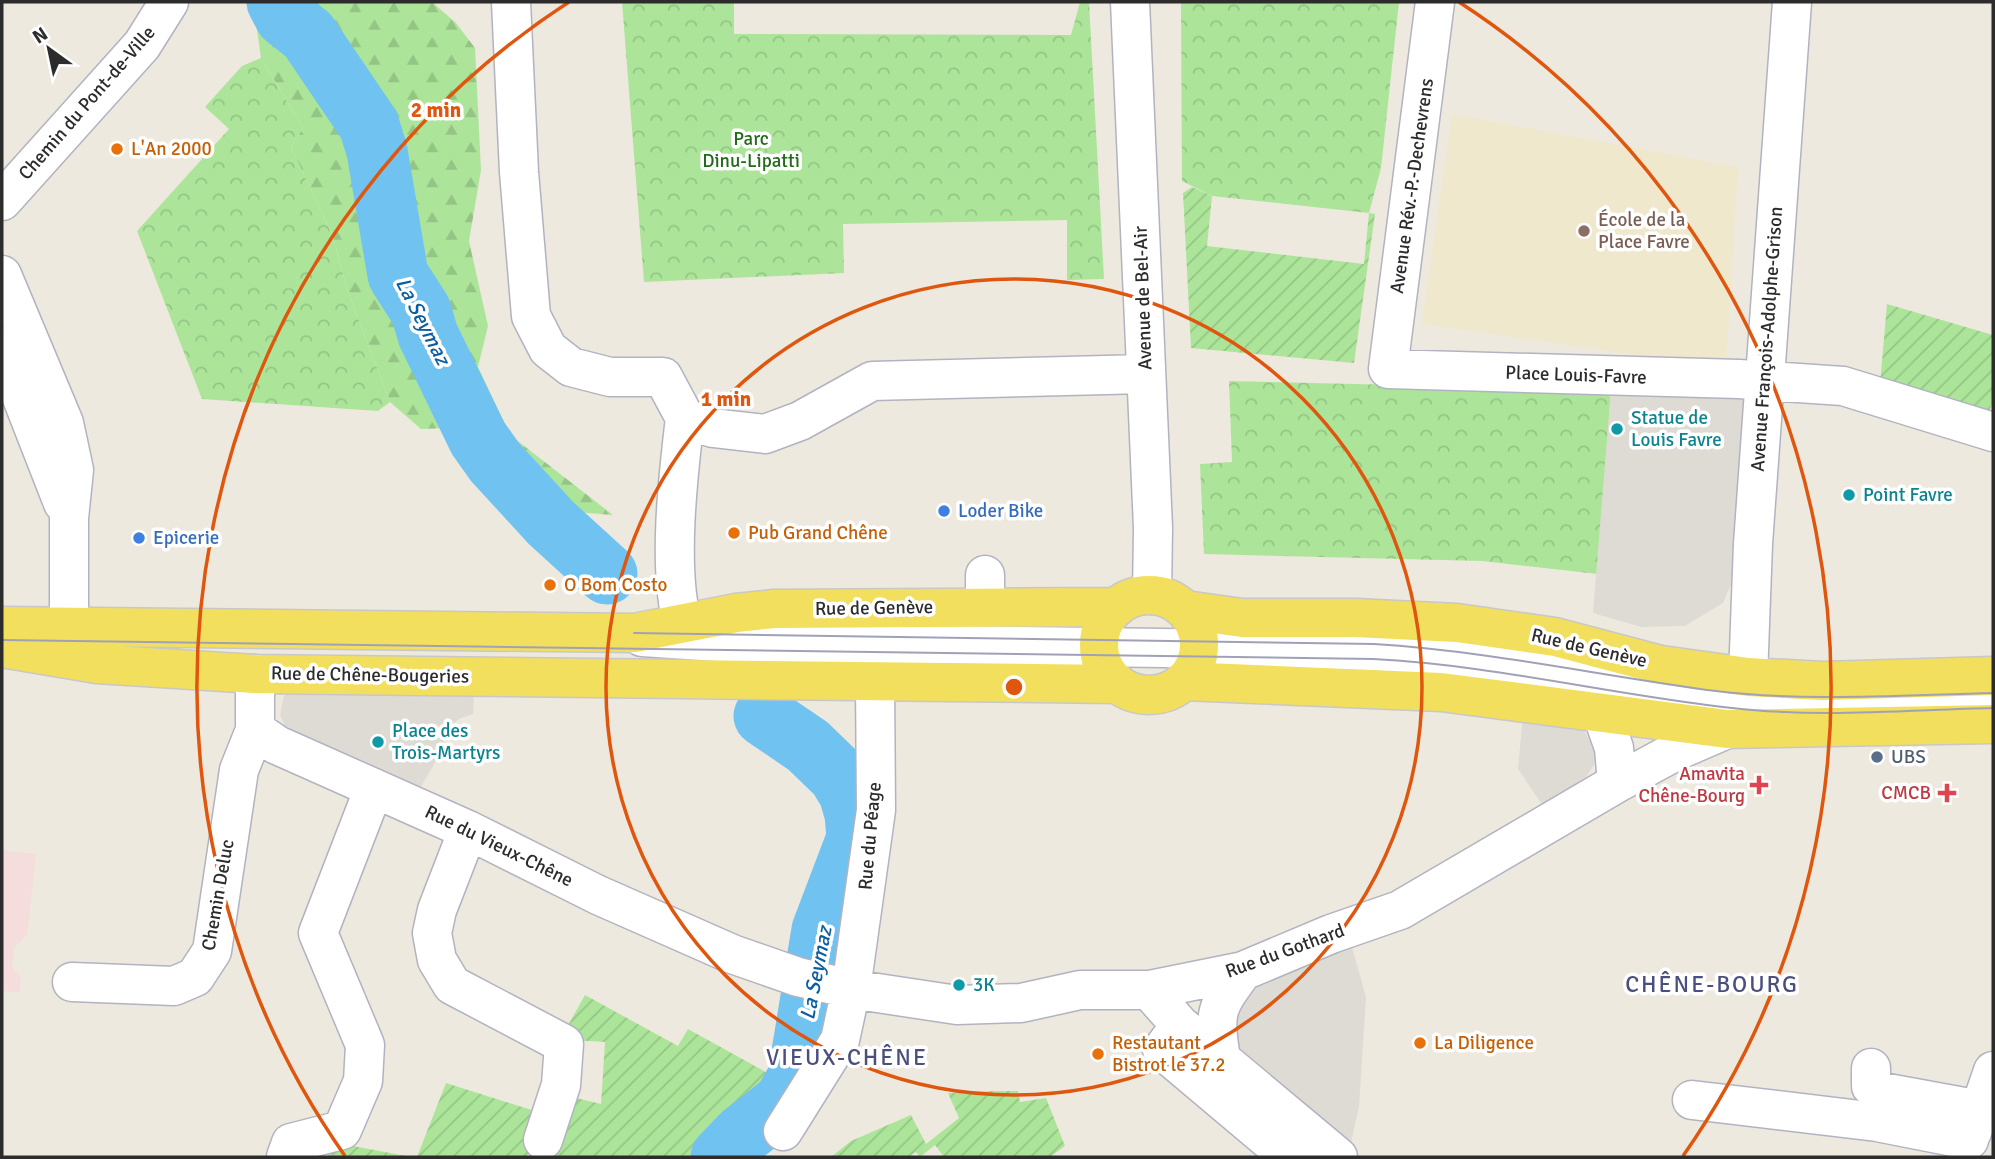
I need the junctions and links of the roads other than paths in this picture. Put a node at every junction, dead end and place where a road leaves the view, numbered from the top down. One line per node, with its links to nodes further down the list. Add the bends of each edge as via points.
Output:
1 (169, 2): 6 (street, Chemin du Pont-de-Ville, via 142,45)
2 (511, 2): 12 (street, via 531,316 548,349 571,367 610,377 663,377)
3 (1130, 2): 10 (street, Avenue de Bel-Air)
4 (1435, 2): 9 (street, Avenue Rév.-P.-Dechevrens)
5 (1792, 2): 11 (street, Avenue François-Adolphe-Grison)
6 (2, 201)
7 (2, 275): 14 (street, via 64,423 74,470)
8 (2, 347): 14 (street)
9 (1388, 369): 11 (street, Place Louis-Favre)
10 (1146, 374): 12 (street, via 872,381 800,421 765,434 713,428); 15 (street, Avenue de Bel-Air, via 1153,528)
11 (1764, 381): 13 (street, Place Louis-Favre, via 1843,386); 32 (street, Avenue François-Adolphe-Grison)
12 (685, 418): 17 (street, via 677,509 677,604)
13 (1993, 432)
14 (69, 518): 19 (street)
15 (1168, 602): 16 (main road, Rue de Genève, via 1130,598); 25 (main road, via 1198,635); 32 (main road, Rue de Genève, via 1242,618 1457,623 1555,637 1661,665)
16 (1115, 607): 20 (main road, Rue de Genève, via 985,591 774,609); 24 (main road, via 1100,632)
17 (683, 625): 20 (main road, Rue de Genève); 22 (main road, Rue de Genève)
18 (2, 626): 19 (main road, Rue de Genève)
19 (59, 627): 21 (street); 22 (main road, Rue de Genève)
20 (727, 628): 22 (street, via 648,640); 24 (street); 28 (street, via 724,664)
21 (2, 632)
22 (634, 634)
23 (2, 648): 26 (main road, Rue de Chêne-Bougeries, via 97,664)
24 (1099, 648): 25 (street); 30 (main road, via 1105,669)
25 (1191, 665): 30 (main road, Rue de Genève, via 1172,689 1157,694 1140,694); 32 (street, via 1373,651 1459,658); 33 (main road, Rue de Genève)
26 (255, 674): 28 (main road, Rue de Chêne-Bougeries); 35 (street)
27 (1993, 676): 32 (main road, Rue de Genève, via 1823,681)
28 (740, 680): 29 (main road, Rue de Genève)
29 (875, 681): 30 (main road, Rue de Genève); 41 (street, Rue du Péage, via 876,810)
30 (1117, 684)
31 (1993, 701): 32 (street)
32 (1737, 702): 33 (main road, Rue de Genève); 34 (main road, Rue de Genève); 36 (street, Rue du Gothard, via 1674,751)
33 (1602, 714): 36 (street, via 1614,748)
34 (1993, 724)
35 (255, 730): 37 (street, Rue du Vieux-Chêne, via 277,745); 40 (street, Chemin Deluc, via 239,770 212,951 195,976 174,986)
36 (1617, 783): 39 (street, Rue du Gothard, via 1400,911)
37 (374, 788): 38 (street, Rue du Vieux-Chêne); 51 (street, via 318,933 365,1045 363,1081 342,1130 291,1143)
38 (468, 830): 41 (street, Rue du Vieux-Chêne, via 732,954); 50 (street, via 437,909 432,933 437,960 452,985 564,1044 561,1085)
39 (1243, 971): 42 (street, Rue du Gothard); 44 (street, via 1224,996 1214,1022)
40 (72, 982)
41 (844, 987): 42 (street, Rue du Gothard, via 957,1005 1021,1003 1080,990); 48 (street, Rue du Péage, via 840,1040)
42 (1149, 990): 43 (street)
43 (1180, 1025): 44 (street); 52 (street, via 1163,1050)
44 (1220, 1058): 53 (street)
45 (1871, 1068): 49 (street, via 1871,1086)
46 (1993, 1071): 49 (street)
47 (1692, 1100): 49 (street)
48 (783, 1131)
49 (1971, 1136)
50 (543, 1140)
51 (286, 1157)
52 (1289, 1157)
53 (1338, 1157)

